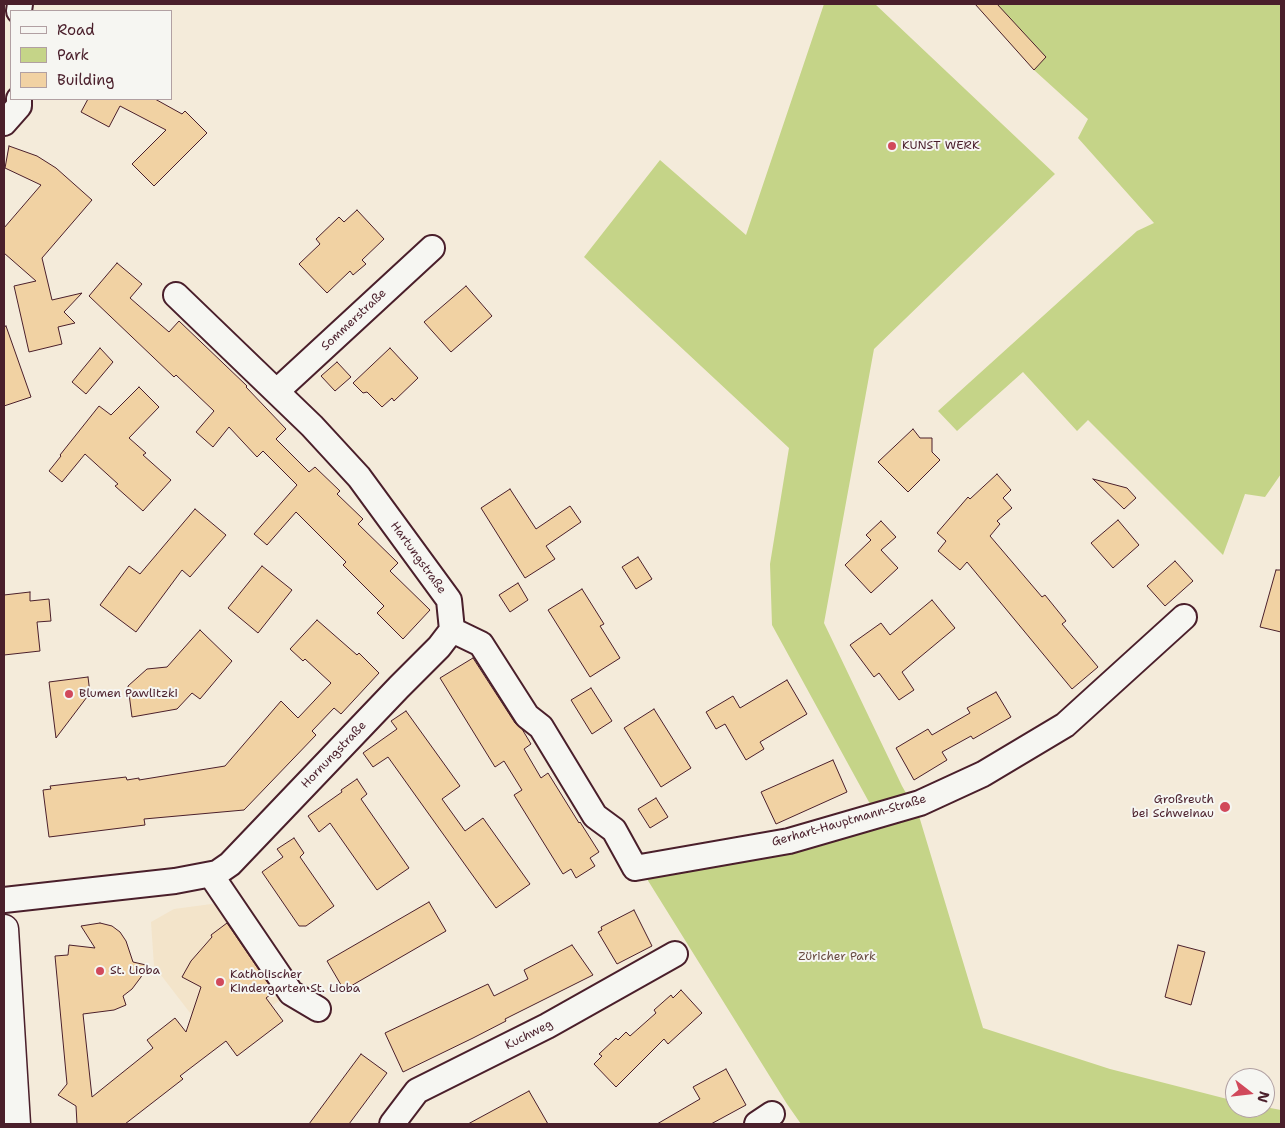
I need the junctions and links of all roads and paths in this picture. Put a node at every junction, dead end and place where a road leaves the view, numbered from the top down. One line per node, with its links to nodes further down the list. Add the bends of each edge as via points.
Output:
1 (19, 100): 2 (street, via 19,106)
2 (4, 123)
3 (432, 248): 5 (street, Sommerstraße)
4 (176, 295): 5 (street, Hartungstraße)
5 (277, 391): 7 (street, Hartungstraße, via 359,477 449,600)
6 (1184, 618): 7 (street, Gerhart-Hauptmann-Straße, via 1065,725 983,774 920,803 789,841 635,868 614,830 595,816 541,727 527,716 481,644)
7 (452, 630): 8 (street, Hornungstraße, via 230,864)
8 (211, 875): 9 (street, Hornungstraße); 12 (street, via 291,993)
9 (4, 900)
10 (4, 929): 13 (street)
11 (675, 954): 14 (street, Kuchweg, via 547,1026 417,1091)
12 (318, 1009)
13 (16, 1124)
14 (392, 1124)

